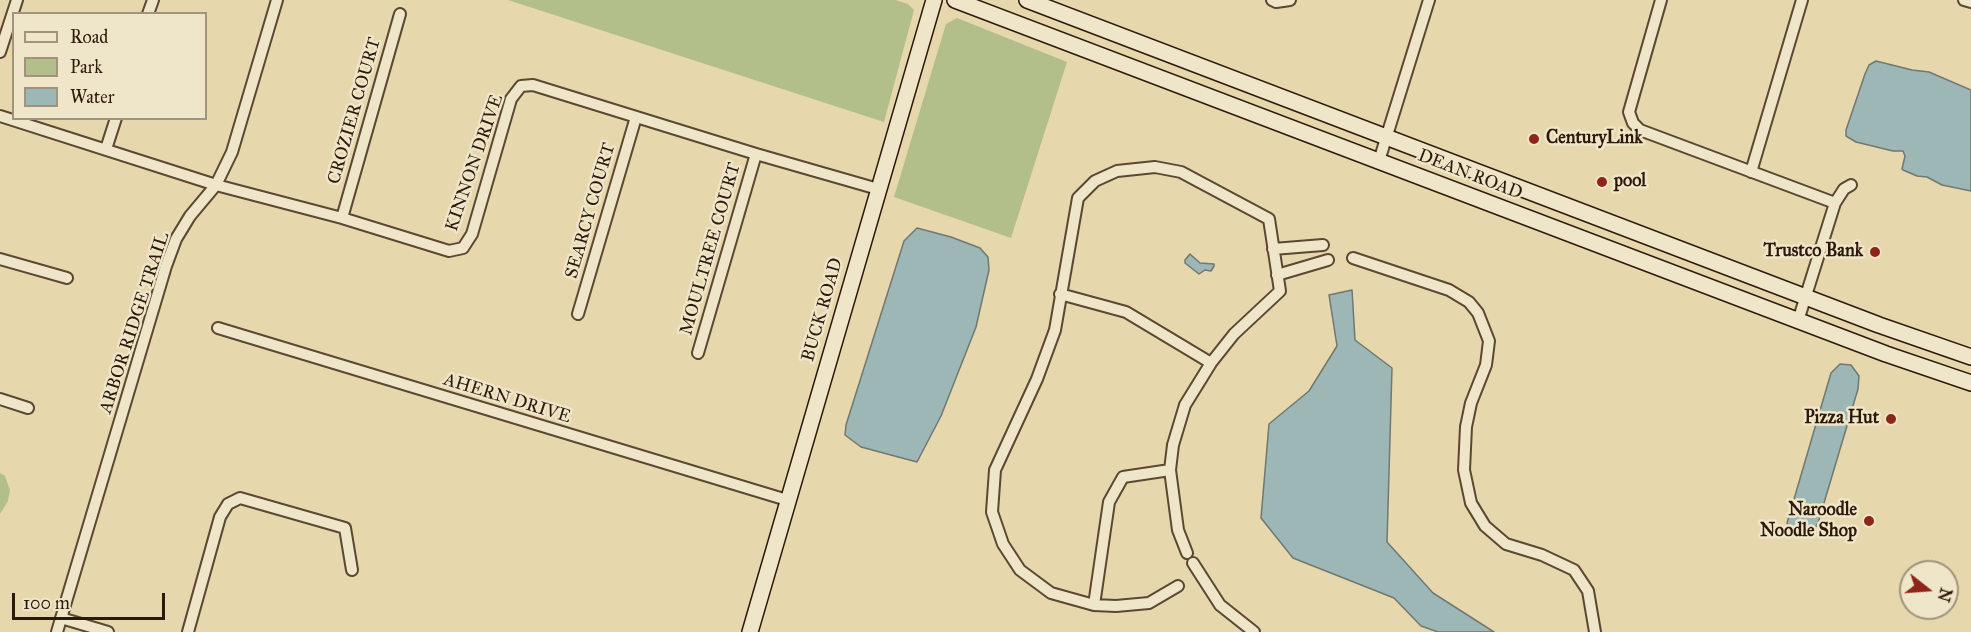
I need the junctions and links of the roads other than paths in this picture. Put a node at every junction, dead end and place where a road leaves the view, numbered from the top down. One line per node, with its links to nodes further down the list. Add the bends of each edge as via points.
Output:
1 (277, 0): 23 (street, ARBOR RIDGE TRAIL, via 231,152)
2 (934, 0): 25 (main road, BUCK ROAD)
3 (955, 0): 21 (main road, DEAN ROAD)
4 (1027, 0): 18 (main road, DEAN ROAD)
5 (1272, 0): 6 (street)
6 (1290, 0)
7 (1429, 0): 18 (street)
8 (1661, 0): 22 (street, via 1629,112 1633,123 1640,130)
9 (1802, 0): 22 (street)
10 (1964, 0): 11 (street)
11 (1971, 2)
12 (400, 14): 27 (street, CROZIER COURT)
13 (12, 15): 14 (street)
14 (0, 52)
15 (636, 117): 20 (street, KINNON DRIVE); 27 (street, KINNON DRIVE, via 533,85 521,86 511,99 472,234 463,248 449,251); 37 (street, SEARCY COURT)
16 (13, 120): 19 (street, KINNON DRIVE)
17 (115, 120): 19 (street)
18 (1386, 137): 21 (street); 36 (main road, DEAN ROAD)
19 (106, 149): 23 (street, KINNON DRIVE)
20 (756, 154): 25 (street, KINNON DRIVE); 40 (street, MOULTREE COURT)
21 (1379, 161): 38 (main road, DEAN ROAD)
22 (1751, 172): 26 (street)
23 (216, 185): 27 (street, KINNON DRIVE); 53 (street, ARBOR RIDGE TRAIL, via 190,216 166,266)
24 (1851, 185): 26 (street)
25 (878, 189): 47 (main road, BUCK ROAD)
26 (1835, 203): 36 (street)
27 (342, 218)
28 (1323, 245): 29 (street)
29 (1274, 249): 33 (street); 35 (street, via 1269,219 1181,171 1155,167 1117,171 1095,181 1078,198)
30 (1353, 258): 59 (street, via 1449,290 1469,302 1478,313 1489,341 1486,364 1466,427 1464,470 1471,503 1485,526 1506,544 1574,570 1588,591)
31 (0, 259): 34 (street)
32 (1328, 260): 33 (street)
33 (1277, 275): 42 (street, via 1280,291 1234,334)
34 (68, 278)
35 (1060, 294): 42 (street, via 1126,312); 52 (street, via 1055,330 1037,379 995,470 992,512 1003,544 1020,570 1051,593)
36 (1806, 297): 38 (street); 41 (main road, DEAN ROAD)
37 (578, 314)
38 (1798, 321): 43 (main road, DEAN ROAD)
39 (218, 328): 47 (street, AHERN DRIVE)
40 (698, 353)
41 (1971, 357)
42 (1211, 363): 46 (street, via 1185,405)
43 (1971, 383)
44 (0, 399): 45 (street)
45 (28, 408)
46 (1170, 470): 48 (street, via 1178,530); 52 (street, via 1123,477 1109,502)
47 (787, 500): 57 (main road, BUCK ROAD)
48 (1187, 553)
49 (1192, 563): 58 (street, via 1220,605)
50 (352, 570): 56 (street, via 345,528 240,498 228,504 220,517)
51 (1178, 586): 52 (street, via 1149,603)
52 (1094, 605)
53 (61, 618): 54 (street, ARBOR RIDGE TRAIL); 55 (street)
54 (57, 632)
55 (108, 632)
56 (188, 632)
57 (750, 632)
58 (1254, 632)
59 (1595, 632)

